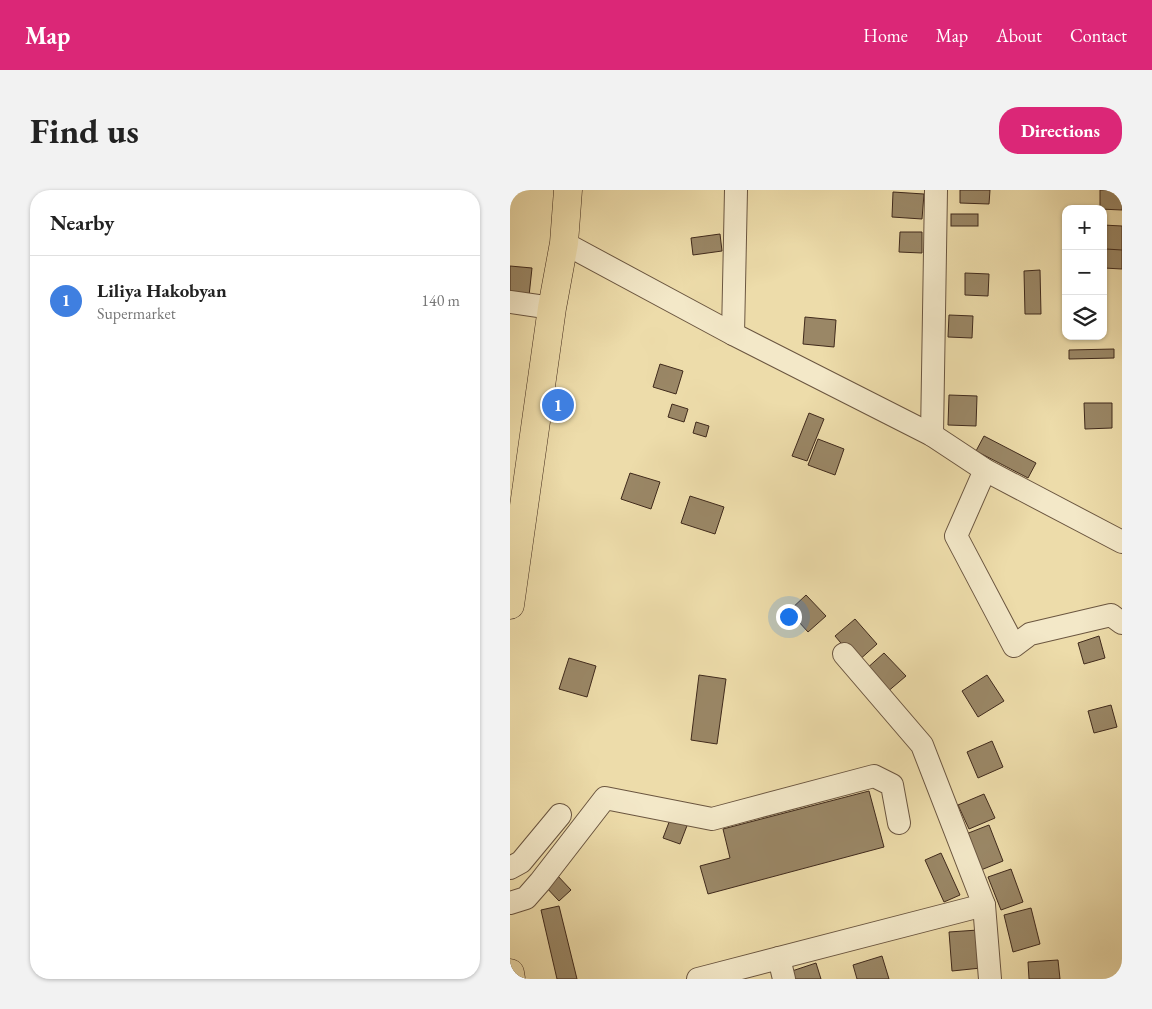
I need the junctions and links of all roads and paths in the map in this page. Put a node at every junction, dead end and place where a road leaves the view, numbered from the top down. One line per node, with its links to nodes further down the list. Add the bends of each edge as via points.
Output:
1 (568, 190): 4 (main road)
2 (736, 190): 7 (street)
3 (936, 190): 8 (street)
4 (564, 243): 6 (main road); 7 (street)
5 (510, 302): 6 (street)
6 (552, 308): 11 (main road)
7 (733, 334): 8 (street)
8 (932, 435): 9 (street)
9 (985, 470): 10 (street); 12 (street, via 956,536 1014,646 1030,634 1110,615)
10 (1122, 542)
11 (510, 605)
12 (1122, 623)
13 (844, 654): 18 (street, via 922,745)
14 (560, 815): 16 (street, via 521,862)
15 (900, 823): 17 (street, via 892,785 874,776 712,819 605,798 526,898)
16 (510, 868)
17 (510, 903)
18 (984, 906): 19 (street); 23 (street)
19 (782, 969): 22 (street)
20 (510, 973): 21 (main road)
21 (511, 979)
22 (698, 979)
23 (990, 979)

